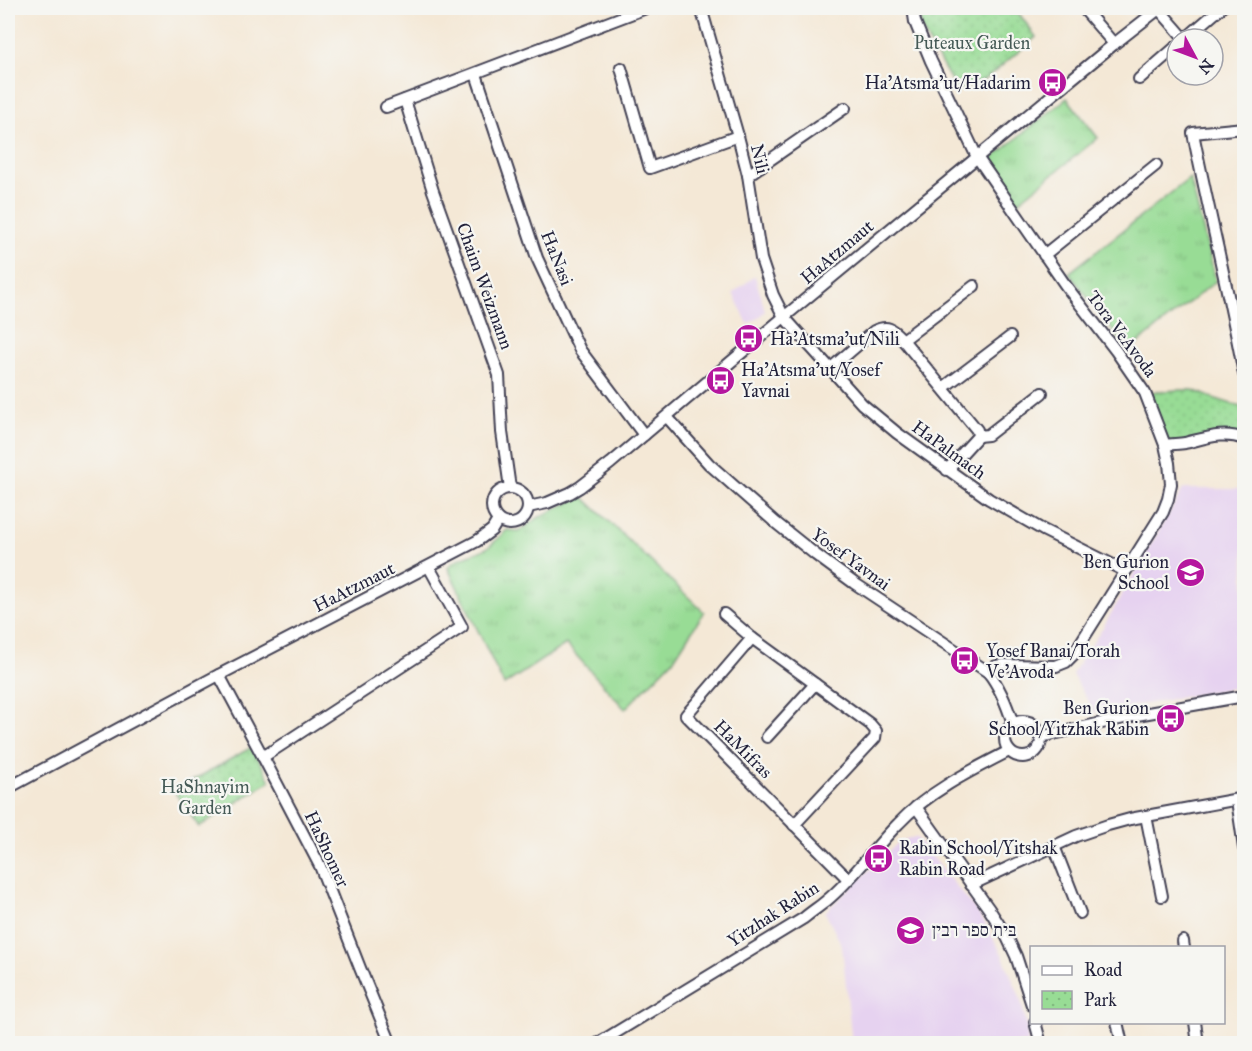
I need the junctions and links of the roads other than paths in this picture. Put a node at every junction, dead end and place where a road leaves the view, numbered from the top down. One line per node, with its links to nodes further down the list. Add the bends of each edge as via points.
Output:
1 (646, 8): 12 (street)
2 (701, 8): 18 (street, Nili)
3 (914, 8): 19 (street, Tora VeAvoda, via 915,22 931,61)
4 (1083, 8): 9 (street)
5 (1159, 8): 7 (street); 9 (street, HaAtzmaut)
6 (1221, 8): 8 (street)
7 (1175, 27)
8 (1199, 27)
9 (1114, 44): 19 (street, HaAtzmaut)
10 (1165, 56): 13 (street)
11 (621, 68): 18 (street, via 650,168)
12 (476, 74): 14 (street); 32 (street, HaNasi, via 537,258 579,350)
13 (1139, 79)
14 (405, 100): 15 (street); 37 (street, Chaim Weizmann, via 499,375)
15 (386, 107)
16 (845, 108): 21 (street)
17 (1245, 128): 28 (street, via 1193,133)
18 (738, 136): 21 (street, Nili)
19 (977, 157): 22 (street, Tora VeAvoda); 24 (street, HaAtzmaut)
20 (1156, 165): 22 (street)
21 (748, 175): 24 (street, Nili, via 761,259)
22 (1044, 255): 35 (street, Tora VeAvoda, via 1145,393)
23 (974, 286): 26 (street)
24 (784, 317): 27 (street, HaPalmach); 31 (street, HaAtzmaut)
25 (1010, 337): 29 (street)
26 (903, 340): 27 (street, via 888,328 881,328); 29 (street)
27 (830, 369): 36 (street, HaPalmach, via 862,404)
28 (1245, 374)
29 (943, 388): 33 (street)
30 (1042, 393): 33 (street, via 988,435)
31 (667, 417): 32 (street, HaAtzmaut); 44 (street, Yosef Yavnai, via 709,465 800,542 854,584)
32 (644, 435): 38 (street, HaAtzmaut, via 580,487)
33 (978, 436): 36 (street)
34 (1245, 439): 35 (street, via 1219,435)
35 (1165, 445): 41 (street, Tora VeAvoda, via 1171,484 1168,499)
36 (947, 470): 41 (street, HaPalmach, via 1043,530)
37 (510, 488): 38 (street, via 522,492); 39 (street, via 500,491 493,500)
38 (528, 507): 39 (street, via 519,522 508,524)
39 (498, 520): 40 (street, HaAtzmaut, via 486,536)
40 (429, 567): 45 (street, HaAtzmaut); 52 (street, via 462,627)
41 (1125, 571): 44 (street, Tora VeAvoda, via 1066,662 1056,666 1004,664)
42 (724, 614): 43 (street)
43 (752, 638): 46 (street); 57 (street, HaMifras, via 686,715)
44 (988, 672): 48 (street, Yosef Yavnai)
45 (219, 675): 52 (street, HaShomer); 53 (street, HaAtzmaut)
46 (815, 684): 50 (street); 57 (street, via 876,731 874,738)
47 (1245, 696): 49 (street)
48 (1013, 724): 49 (street, via 1030,723); 51 (street, via 1005,737)
49 (1040, 736): 51 (street, via 1038,749 1027,757)
50 (767, 737)
51 (1009, 751): 55 (street, Yitzhak Rabin, via 966,773)
52 (263, 757): 68 (street, HaShomer, via 320,866)
53 (8, 788)
54 (1241, 799): 56 (street); 59 (street)
55 (916, 807): 60 (street, Yitzhak Rabin); 61 (street)
56 (1146, 816): 58 (street, via 1108,825); 62 (street)
57 (794, 825): 60 (street, HaMifras)
58 (1054, 846): 61 (street); 63 (street)
59 (1245, 848)
60 (848, 879): 69 (street, Yitzhak Rabin, via 804,918)
61 (971, 885): 64 (street, via 1007,937)
62 (1162, 896)
63 (1080, 913)
64 (1030, 999)
65 (1035, 1024): 70 (street)
66 (1118, 1024): 71 (street)
67 (1195, 1024): 72 (street)
68 (391, 1044)
69 (597, 1044)
70 (1041, 1044)
71 (1122, 1044)
72 (1198, 1044)

